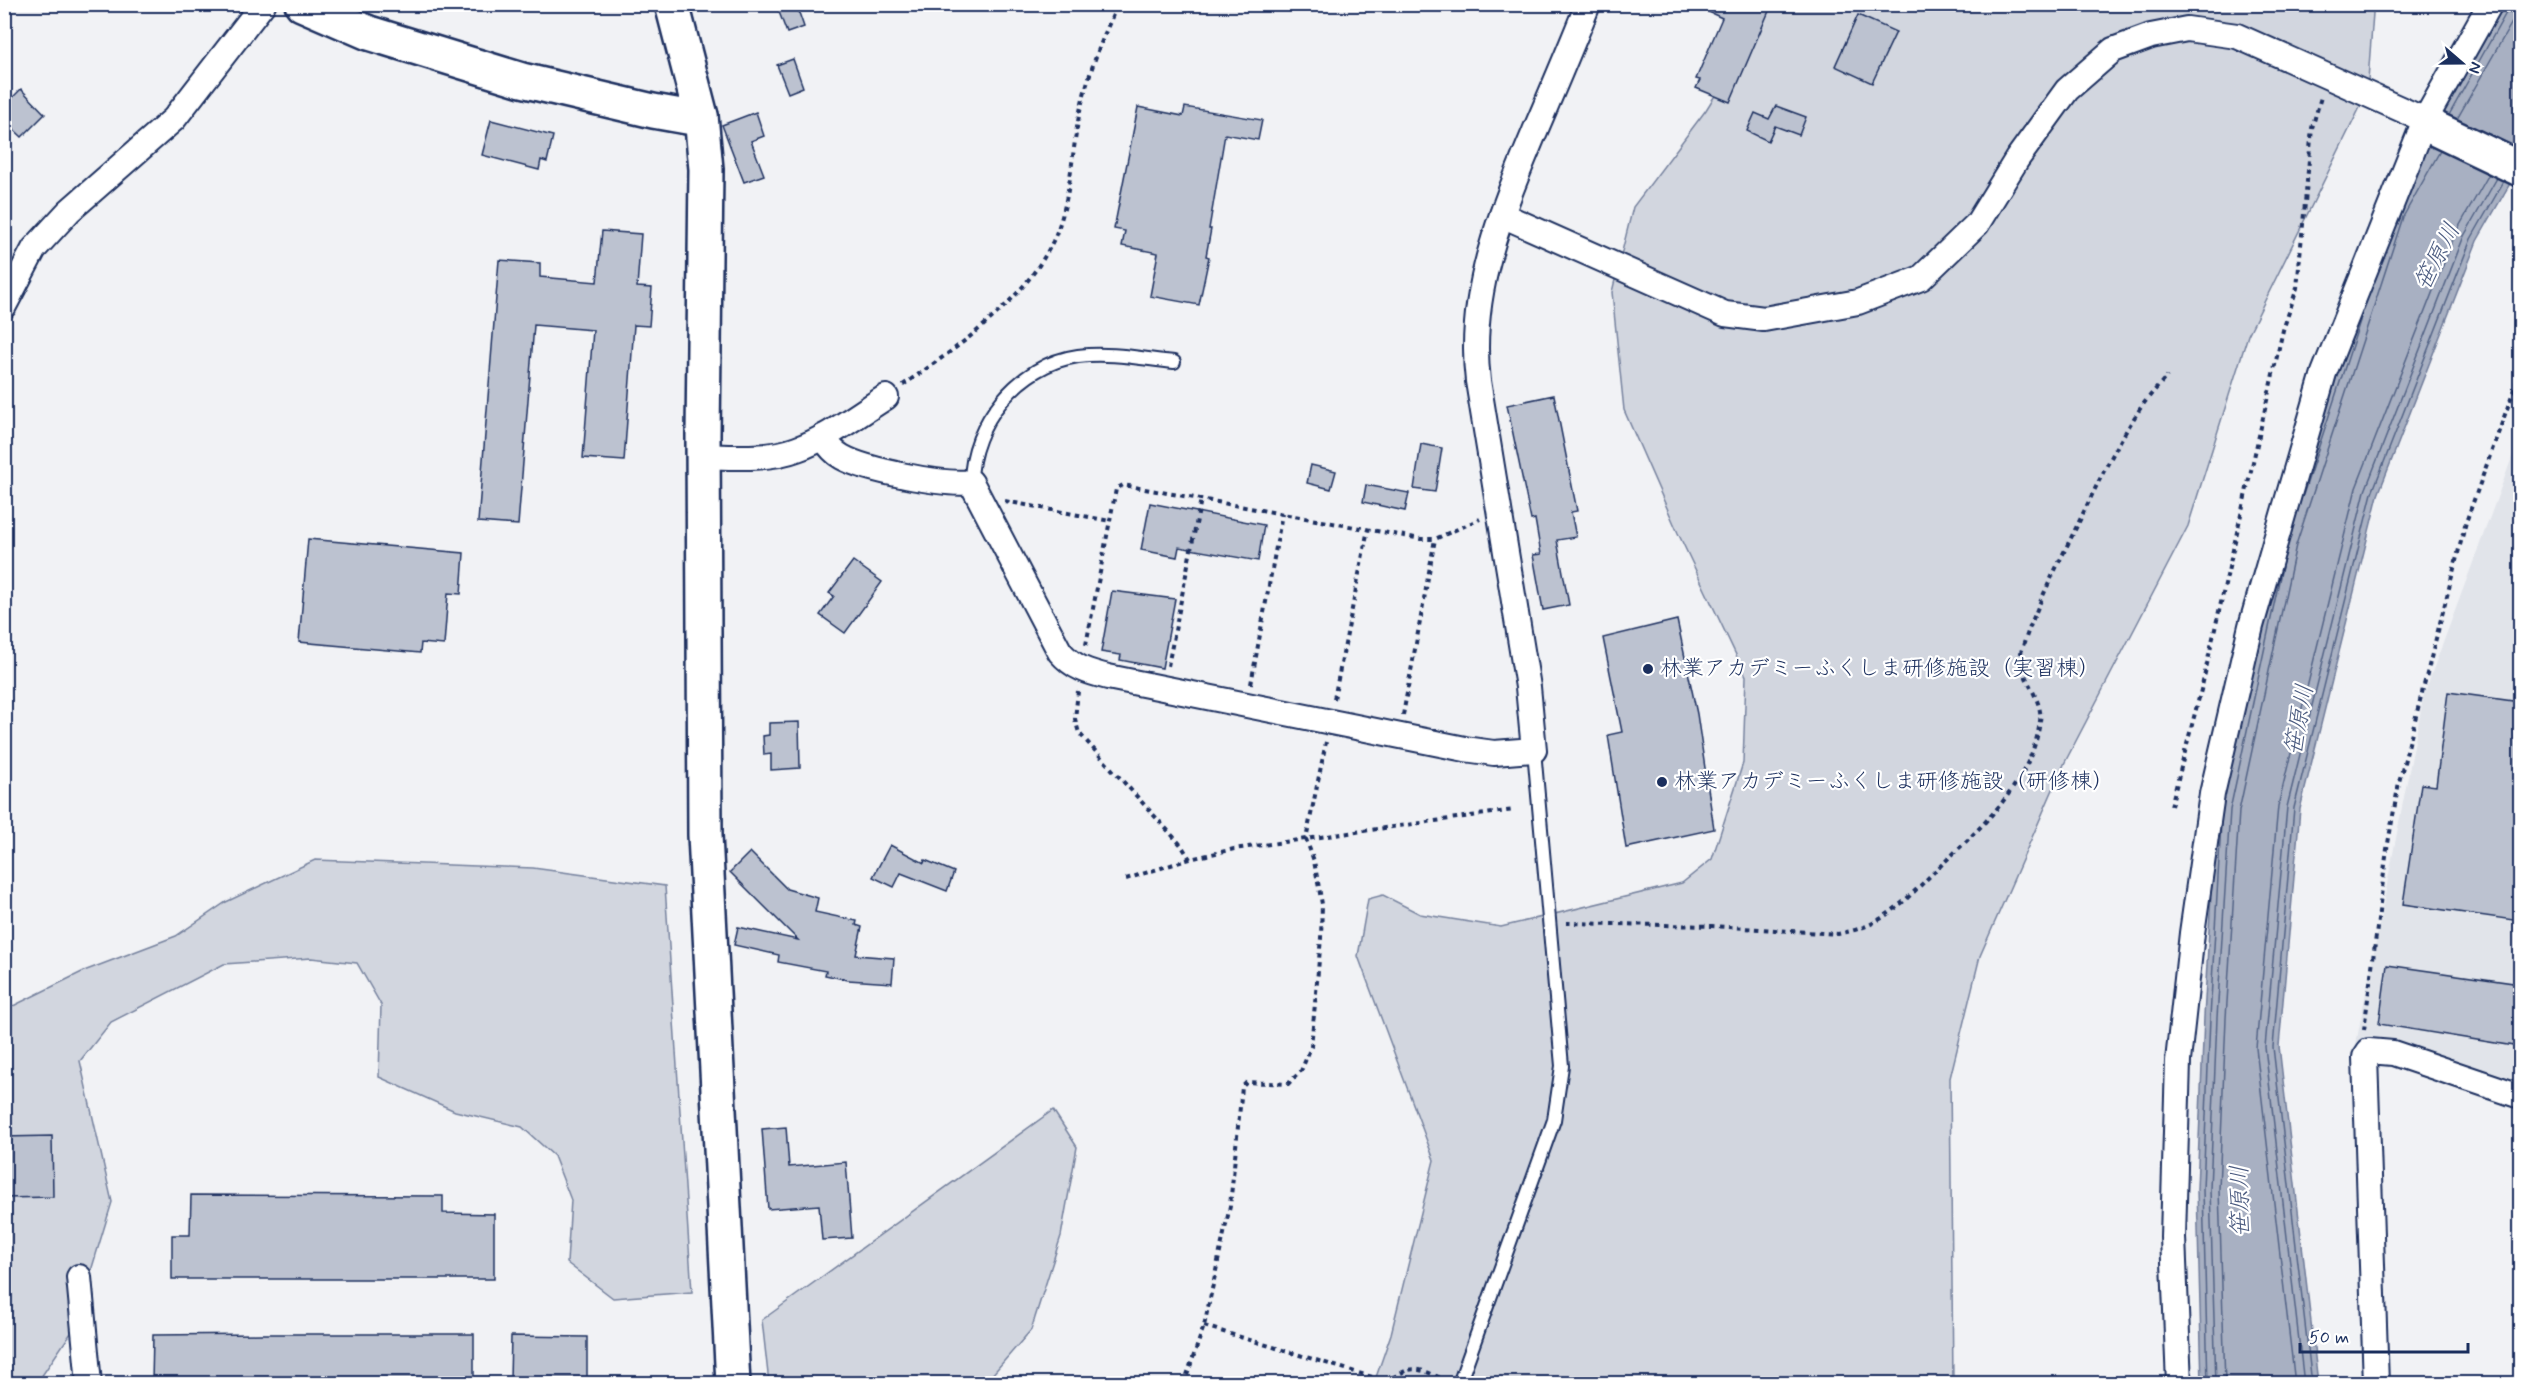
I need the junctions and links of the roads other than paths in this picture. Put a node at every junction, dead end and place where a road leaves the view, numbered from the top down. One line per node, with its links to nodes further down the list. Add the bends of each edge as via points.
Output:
1 (263, 4): 10 (street, via 174,119 69,211 34,249)
2 (302, 4): 6 (street, via 369,33 522,80 653,111)
3 (672, 4): 6 (street)
4 (1588, 4): 9 (street)
5 (2490, 4): 7 (street)
6 (701, 116): 14 (street, via 706,169)
7 (2431, 124): 8 (street); 9 (street, via 2237,36 2187,28 2151,36 2113,50 2067,90 2017,159 1977,224 1920,278 1858,302 1764,319 1725,314); 22 (street, via 2324,373 2251,626 2212,794 2178,1061 2173,1238)
8 (2520, 169)
9 (1502, 215): 16 (street, via 1489,252 1474,345 1528,687)
10 (4, 306)
11 (1174, 362): 15 (lane, via 1081,356 1059,361 1029,376 1006,397 980,436 973,460)
12 (886, 397): 13 (street)
13 (823, 437): 14 (street, via 784,453); 15 (street, via 836,453 863,465)
14 (703, 456): 20 (street, via 705,835)
15 (975, 489): 16 (street, via 1060,652 1072,665 1108,677 1399,736 1494,753)
16 (1534, 750): 21 (lane, via 1562,1066 1554,1120)
17 (2520, 1096): 23 (street, via 2393,1053 2369,1051 2365,1057)
18 (79, 1277): 19 (street)
19 (89, 1383)
20 (733, 1383)
21 (1459, 1383)
22 (2179, 1383)
23 (2376, 1383)

